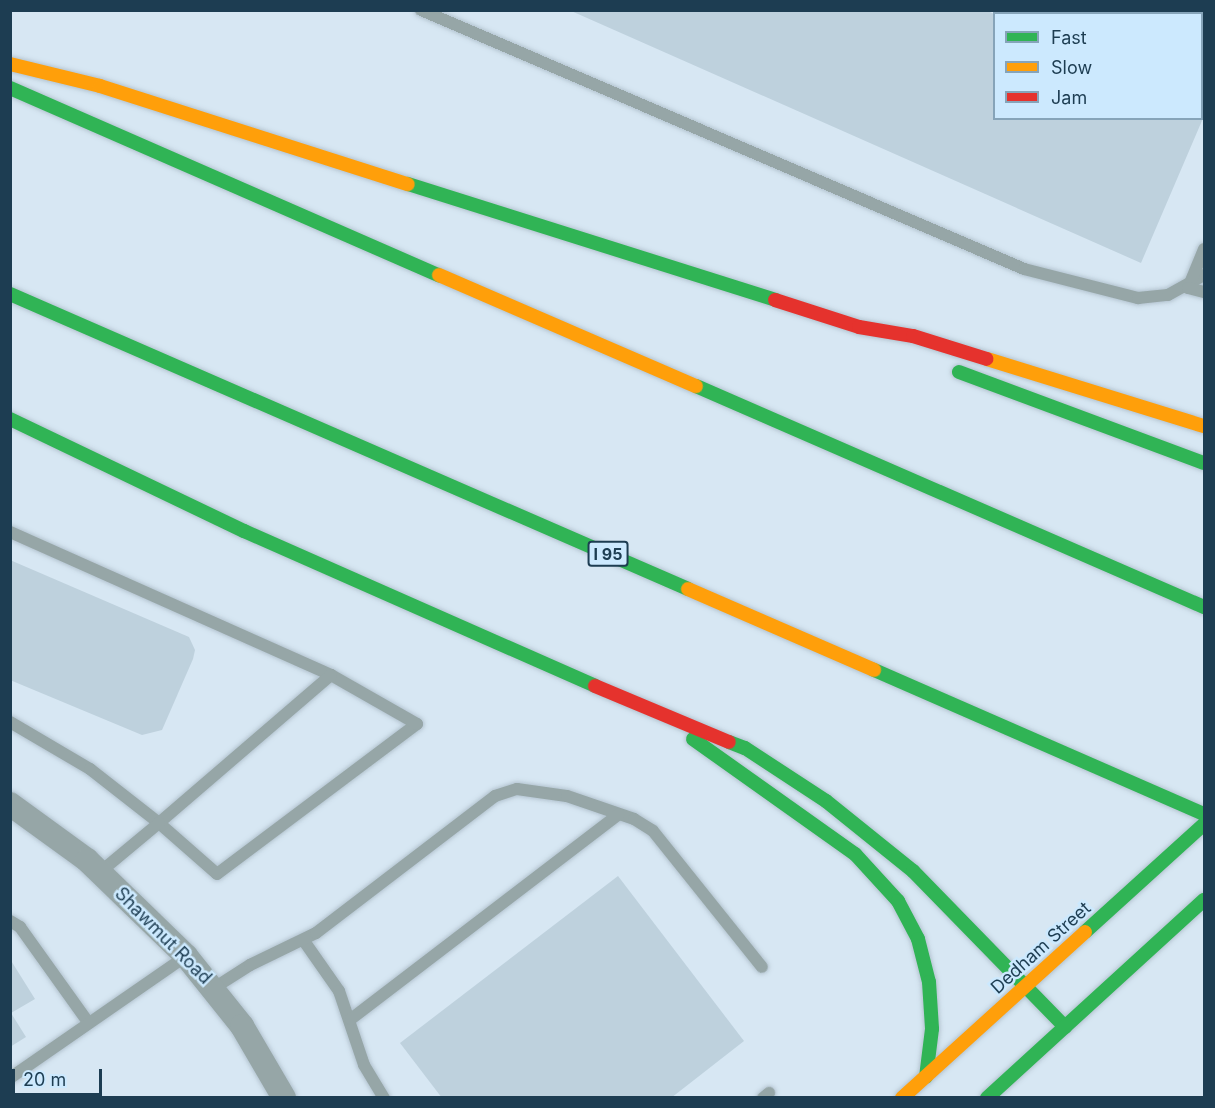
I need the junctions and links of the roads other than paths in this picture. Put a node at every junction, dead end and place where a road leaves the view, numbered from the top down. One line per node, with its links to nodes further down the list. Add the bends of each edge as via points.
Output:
1 (421, 10): 6 (lane, via 1024,269 1138,298)
2 (10, 64): 9 (main road, via 100,86)
3 (10, 88): 16 (main road)
4 (1204, 249): 6 (lane)
5 (1204, 275): 6 (lane)
6 (1188, 288): 7 (lane)
7 (1204, 292)
8 (10, 294): 22 (main road, I 95)
9 (859, 327): 10 (main road); 13 (main road, via 913,336)
10 (900, 348)
11 (943, 366): 14 (main road)
12 (10, 419): 18 (main road, via 244,531)
13 (1204, 426)
14 (1204, 463)
15 (10, 532): 17 (lane)
16 (1204, 607)
17 (331, 675): 23 (lane); 23 (lane, via 417,724 217,874)
18 (668, 719): 31 (main road, via 745,748 826,801 913,871); 36 (main road, via 732,770 846,846 898,901 918,939 929,982 932,1029)
19 (10, 722): 23 (lane, via 90,769)
20 (10, 804): 25 (street, Shawmut Road)
21 (619, 814): 28 (lane, via 551,793 506,791); 30 (lane, via 643,824 662,840); 33 (lane)
22 (1204, 814)
23 (159, 822): 25 (lane)
24 (1204, 824): 31 (main road, Dedham Street)
25 (99, 873): 29 (street, Shawmut Road)
26 (1204, 900): 35 (main road)
27 (10, 921): 34 (lane, via 20,927)
28 (303, 940): 32 (lane, via 250,965); 33 (lane, via 339,990)
29 (186, 956): 32 (street, Shawmut Road); 34 (lane)
30 (762, 967)
31 (1027, 985): 35 (main road); 36 (main road, Dedham Street)
32 (214, 988): 38 (street, Shawmut Road, via 256,1047)
33 (351, 1019): 39 (lane, via 364,1065)
34 (88, 1022): 37 (lane)
35 (1065, 1027): 41 (main road)
36 (926, 1077): 40 (main road, Dedham Street)
37 (10, 1078)
38 (284, 1098)
39 (384, 1098)
40 (902, 1098)
41 (987, 1098)

